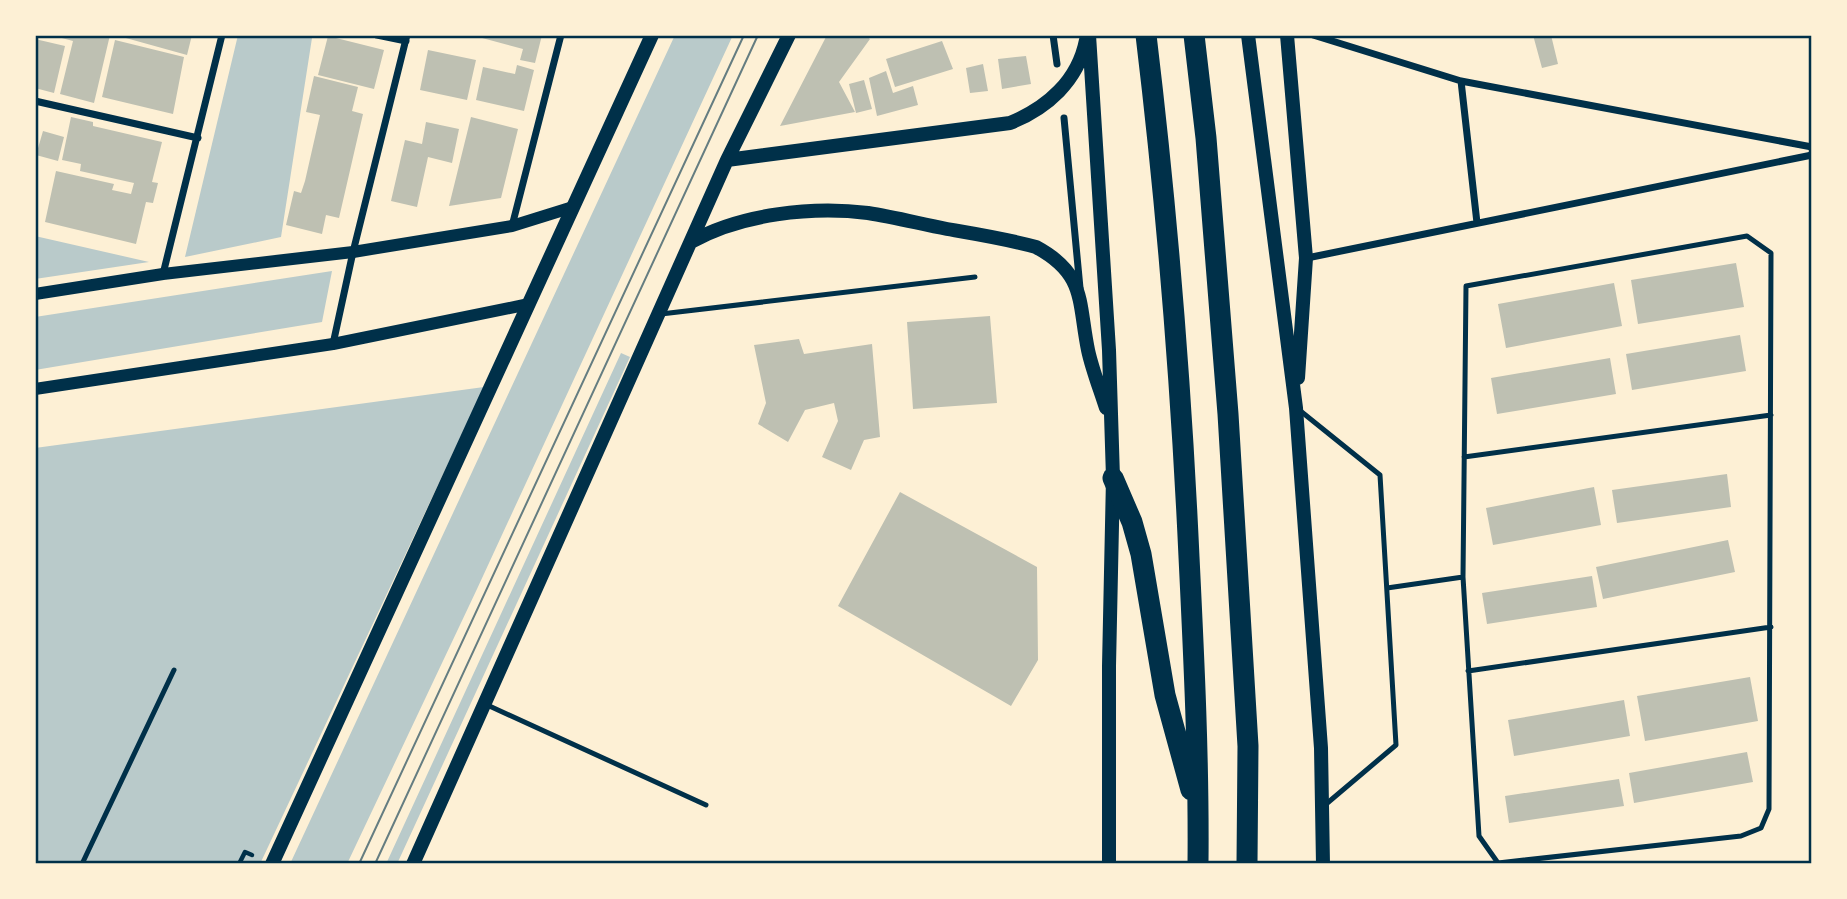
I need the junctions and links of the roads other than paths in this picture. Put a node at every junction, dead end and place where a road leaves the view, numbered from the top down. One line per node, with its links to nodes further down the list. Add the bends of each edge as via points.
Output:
1 (222, 35): 18 (street)
2 (377, 35): 13 (street)
3 (561, 35): 24 (street)
4 (652, 35): 22 (main road)
5 (789, 35): 21 (main road)
6 (1053, 35): 14 (street)
7 (1088, 35): 21 (main road, via 1078,65 1055,97 1026,117 993,127); 38 (main road)
8 (1146, 35): 49 (highway, via 1183,429)
9 (1194, 35): 55 (highway, via 1228,414 1248,746)
10 (1248, 35): 36 (main road)
11 (1287, 35): 27 (main road)
12 (1312, 35): 15 (street)
13 (406, 38): 26 (street)
14 (1058, 64)
15 (1461, 81): 19 (street); 23 (street)
16 (35, 101): 18 (street)
17 (1064, 118): 31 (street)
18 (198, 138): 28 (street)
19 (1812, 147)
20 (1812, 155): 23 (street)
21 (727, 160): 25 (main road)
22 (573, 207): 24 (street); 32 (main road)
23 (1477, 223): 27 (street)
24 (512, 226): 26 (street)
25 (691, 242): 31 (main road, via 725,226 770,216 866,213 1036,247 1068,272); 33 (main road)
26 (353, 252): 28 (street); 34 (street)
27 (1306, 258): 36 (main road)
28 (163, 274): 30 (street)
29 (975, 277): 33 (lane)
30 (35, 294)
31 (1082, 301): 38 (main road, via 1088,350)
32 (529, 304): 34 (street); 51 (main road)
33 (658, 314): 46 (main road)
34 (333, 344): 35 (street)
35 (35, 389)
36 (1296, 408): 42 (lane, via 1380,475); 48 (main road)
37 (1771, 415): 39 (lane); 39 (lane, via 1771,253 1747,236 1466,285); 43 (lane)
38 (1112, 426): 40 (main road)
39 (1464, 457): 41 (lane)
40 (1113, 478): 49 (highway, via 1141,554 1165,695); 53 (main road)
41 (1463, 577): 42 (lane); 45 (lane)
42 (1387, 587): 48 (lane, via 1396,745)
43 (1771, 627): 45 (lane); 45 (lane, via 1769,809 1761,828 1741,836 1498,863 1479,836)
44 (174, 670): 50 (lane)
45 (1468, 671)
46 (485, 705): 47 (lane); 52 (main road)
47 (706, 806)
48 (1322, 807): 56 (main road)
49 (1198, 816): 54 (highway)
50 (82, 864)
51 (272, 864)
52 (413, 864)
53 (1109, 864)
54 (1198, 864)
55 (1247, 864)
56 (1323, 864)

